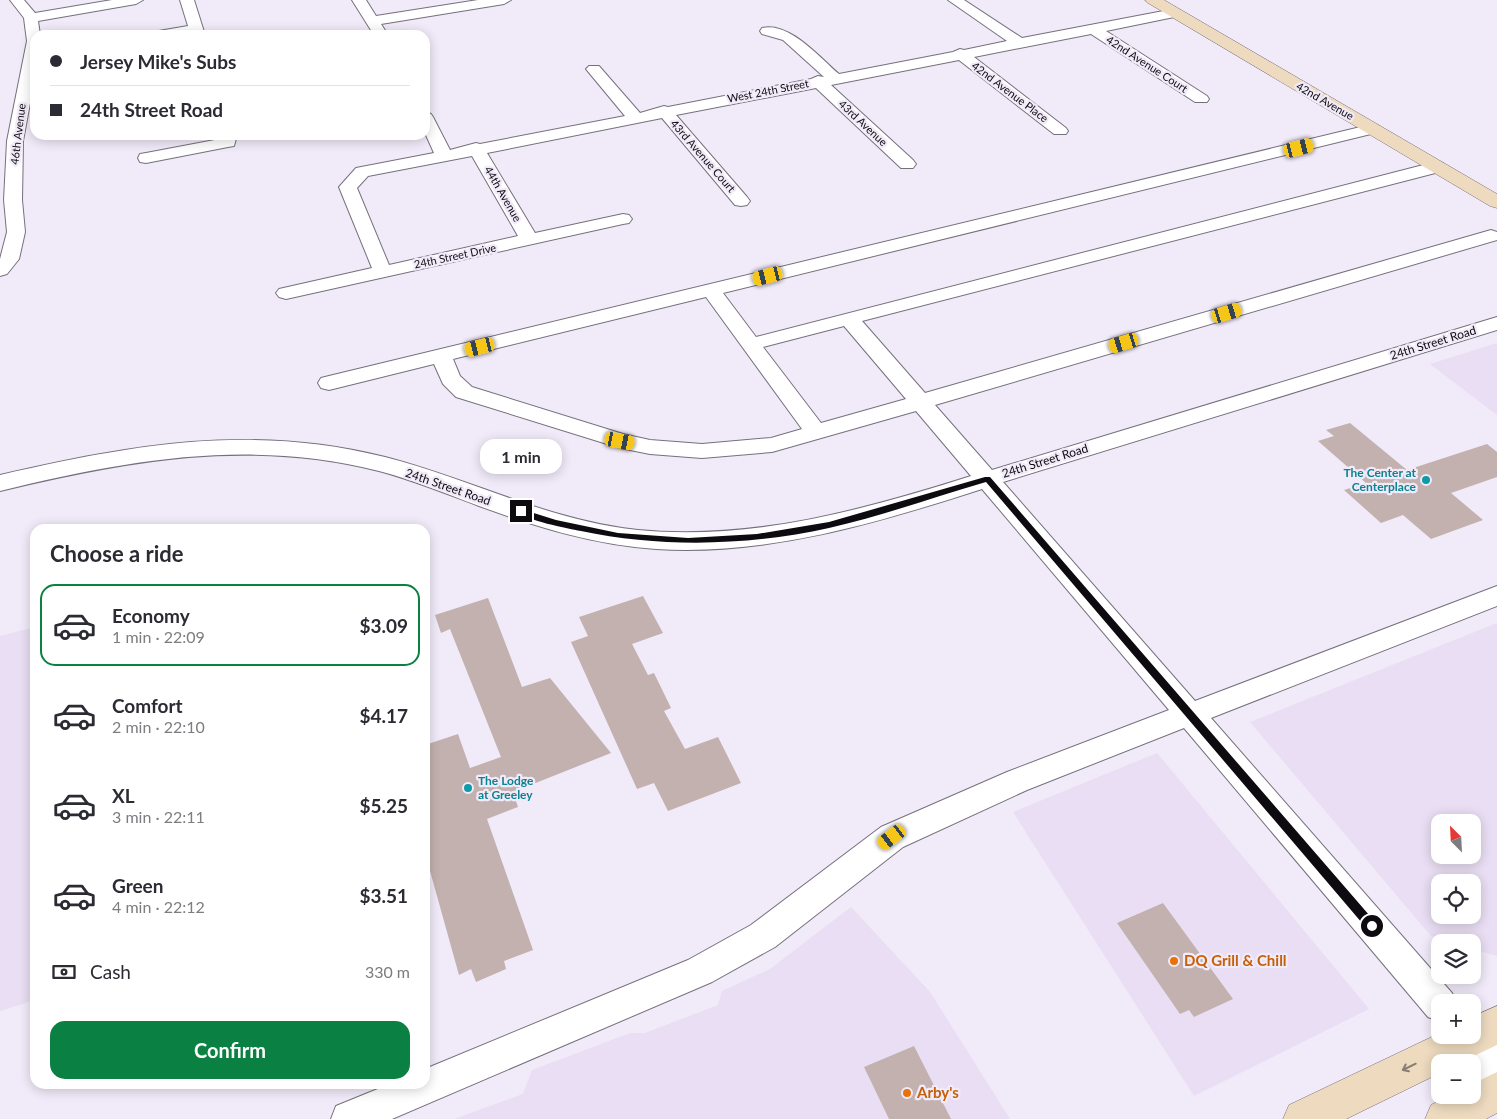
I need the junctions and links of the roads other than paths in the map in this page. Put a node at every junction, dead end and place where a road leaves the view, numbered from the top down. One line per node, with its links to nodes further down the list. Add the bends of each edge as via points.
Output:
1 (17, 0): 9 (street)
2 (136, 0): 9 (street)
3 (187, 0): 13 (street)
4 (359, 0): 10 (street)
5 (504, 0): 10 (street)
6 (955, 0): 16 (street)
7 (1153, 0): 8 (street, 42nd Avenue)
8 (1174, 13): 11 (street, West 24th Street); 28 (street, 42nd Avenue)
9 (31, 18): 12 (street, 46th Avenue)
10 (373, 21): 14 (street)
11 (1092, 28): 16 (street, West 24th Street); 21 (street, 42nd Avenue Court)
12 (33, 30)
13 (196, 30)
14 (378, 30)
15 (767, 31): 20 (street, 43rd Avenue, via 788,37)
16 (1018, 42): 17 (street, West 24th Street)
17 (960, 53): 20 (street, West 24th Street); 27 (street, 42nd Avenue Place)
18 (30, 62): 26 (street, 46th Avenue)
19 (594, 68): 23 (street)
20 (826, 80): 22 (street, West 24th Street); 34 (street, 43rd Avenue)
21 (1201, 99)
22 (664, 111): 23 (street, West 24th Street); 36 (street, 43rd Avenue Court)
23 (635, 117): 31 (street, West 24th Street)
24 (430, 127): 32 (street)
25 (30, 128): 26 (street)
26 (17, 129): 29 (street); 41 (street, 46th Avenue, via 13,200 16,232 10,259)
27 (1060, 130)
28 (1373, 130): 35 (street, 42nd Avenue); 43 (street)
29 (0, 132)
30 (228, 140): 33 (street)
31 (476, 148): 32 (street, West 24th Street); 40 (street, 44th Avenue)
32 (444, 155): 42 (street, West 24th Street, via 362,172 348,187)
33 (146, 158)
34 (907, 164)
35 (1437, 167): 37 (street, 42nd Avenue); 45 (street)
36 (741, 201)
37 (1497, 202)
38 (623, 219): 40 (street, 24th Street Drive)
39 (1491, 236): 50 (street)
40 (529, 239): 42 (street, 24th Street Drive)
41 (0, 270)
42 (382, 272): 44 (street, 24th Street Drive)
43 (711, 290): 47 (street); 48 (street)
44 (286, 293)
45 (850, 319): 47 (street); 50 (street)
46 (1497, 323): 52 (street, 24th Street Road)
47 (751, 344): 51 (street)
48 (441, 356): 49 (street); 51 (street, via 451,379 464,392 620,441 702,451 772,445)
49 (329, 383)
50 (921, 402): 51 (street); 52 (street)
51 (816, 432)
52 (987, 479): 53 (street, 24th Street Road, via 829,525 757,536 688,541 618,536 555,523 384,464 277,446 216,445 157,450); 55 (street)
53 (0, 483)
54 (1497, 596): 55 (street)
55 (1190, 715): 56 (street); 60 (street, via 1018,781 892,837 763,936 700,971)
56 (1431, 995)
57 (1481, 1041): 59 (street)
58 (1455, 1044): 64 (street, one-way to 64)
59 (1497, 1072)
60 (430, 1085)
61 (420, 1089): 63 (street)
62 (1497, 1092): 65 (street)
63 (349, 1119)
64 (1302, 1119)
65 (1445, 1119)

